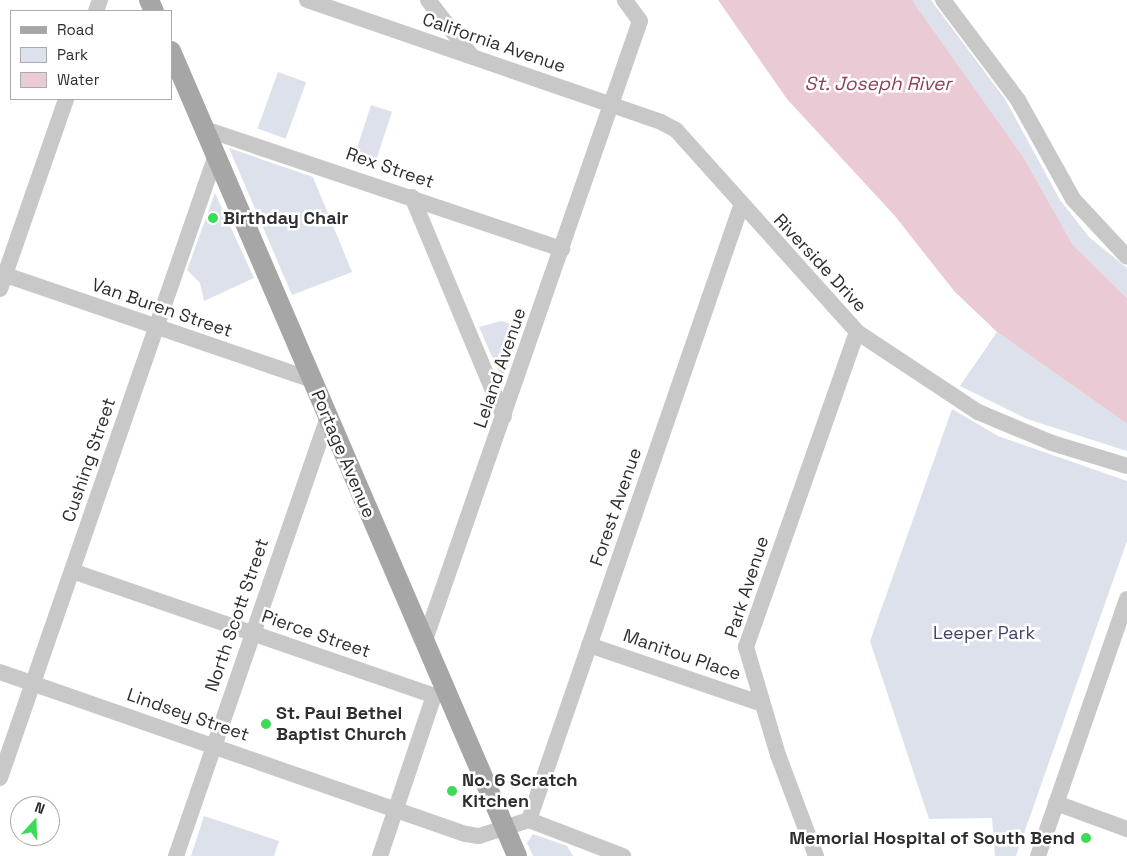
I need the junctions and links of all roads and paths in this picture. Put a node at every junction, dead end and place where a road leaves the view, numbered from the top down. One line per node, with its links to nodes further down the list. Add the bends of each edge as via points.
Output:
1 (307, 0): 6 (street, California Avenue)
2 (428, 0): 6 (street)
3 (625, 0): 8 (street, via 640,21)
4 (943, 0): 14 (street, via 1018,100 1073,199)
5 (172, 53): 9 (main road, Portage Avenue)
6 (471, 55): 8 (street, California Avenue)
7 (66, 100): 15 (street)
8 (612, 105): 12 (street, Riverside Drive, via 676,130); 13 (street, Leland Avenue)
9 (204, 129): 10 (main road, Portage Avenue); 11 (street, Rex Street)
10 (216, 155): 16 (street, Cushing Street); 18 (main road, Portage Avenue)
11 (412, 197): 13 (street, Rex Street); 20 (street)
12 (741, 206): 17 (street, Riverside Drive); 26 (street, Forest Avenue)
13 (562, 249): 20 (street, Leland Avenue)
14 (1127, 257)
15 (2, 279): 16 (street, Van Buren Street)
16 (156, 326): 18 (street, Van Buren Street); 22 (street, Cushing Street)
17 (858, 332): 21 (street, Riverside Drive, via 978,412 1052,443); 30 (street, Park Avenue, via 746,647)
18 (312, 380): 19 (main road, Portage Avenue)
19 (328, 417): 24 (street, North Scott Street); 25 (main road, Portage Avenue)
20 (504, 417): 25 (street, Leland Avenue)
21 (1127, 466)
22 (72, 571): 24 (street, Pierce Street); 28 (street, Cushing Street)
23 (1125, 610): 33 (street)
24 (252, 633): 29 (street, Pierce Street); 31 (street, North Scott Street)
25 (424, 643): 29 (main road, Portage Avenue)
26 (589, 645): 30 (street, Manitou Place); 35 (street, Forest Avenue)
27 (0, 672): 28 (street, Lindsey Street)
28 (33, 683): 31 (street, Lindsey Street); 32 (street, Cushing Street)
29 (440, 694): 34 (street); 36 (main road, Portage Avenue)
30 (762, 704): 42 (street, Park Avenue)
31 (214, 745): 34 (street, Lindsey Street); 38 (street, North Scott Street)
32 (0, 778)
33 (1056, 803): 37 (street); 43 (street)
34 (396, 808): 36 (street, Lindsey Street, via 473,836); 39 (street)
35 (529, 820): 36 (street, Lindsey Street); 41 (street)
36 (506, 828): 40 (main road, Portage Avenue)
37 (1127, 829)
38 (176, 856)
39 (380, 856)
40 (517, 856)
41 (623, 856)
42 (816, 856)
43 (1038, 856)

